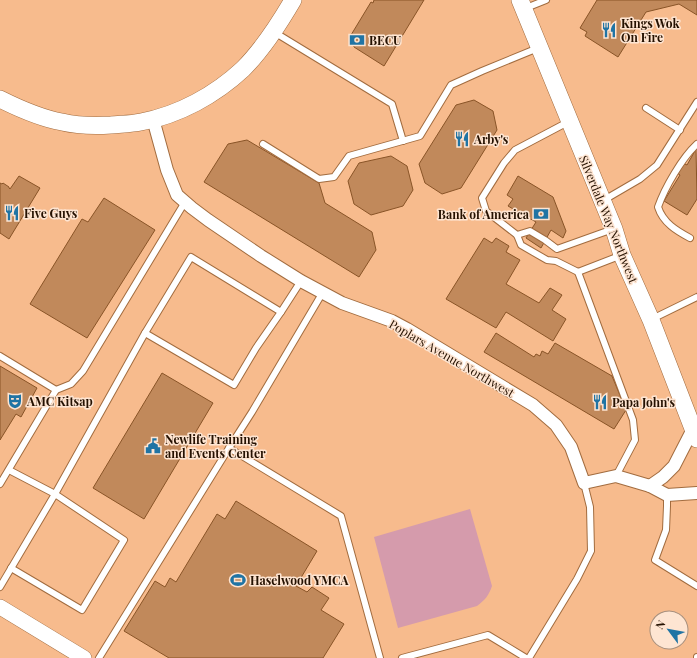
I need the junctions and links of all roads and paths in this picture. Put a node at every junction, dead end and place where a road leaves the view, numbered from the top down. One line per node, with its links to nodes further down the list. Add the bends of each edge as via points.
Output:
1 (293, 0): 4 (main road)
2 (546, 0): 3 (lane)
3 (522, 4): 5 (main road, Silverdale Way Northwest)
4 (273, 32): 10 (main road, via 257,54 230,80 192,105); 13 (lane, via 392,104)
5 (540, 48): 11 (main road, Silverdale Way Northwest); 13 (lane, via 451,85 420,136)
6 (0, 99): 10 (main road, via 25,112 68,123 94,126 130,124)
7 (697, 102): 9 (lane)
8 (646, 108): 12 (lane)
9 (694, 112): 12 (lane)
10 (152, 119): 17 (street, Poplars Avenue Northwest, via 167,170 177,195)
11 (570, 121): 16 (main road, Silverdale Way Northwest); 19 (lane, via 515,150 482,198 486,211)
12 (680, 130): 16 (lane, via 657,165 640,180)
13 (403, 140): 14 (lane, via 349,156 334,177 319,179)
14 (263, 144)
15 (697, 144): 20 (lane, via 667,186 658,207 669,224)
16 (602, 201): 18 (main road, Silverdale Way Northwest)
17 (185, 202): 23 (street, Poplars Avenue Northwest); 30 (lane, via 83,371 71,384)
18 (614, 229): 19 (lane, via 557,249 530,231); 21 (main road, Silverdale Way Northwest)
19 (517, 235): 22 (lane, via 521,245 547,260 556,261)
20 (690, 238)
21 (622, 255): 22 (lane); 27 (main road, Silverdale Way Northwest)
22 (578, 272): 34 (lane, via 632,420 635,440)
23 (301, 281): 24 (street, Poplars Avenue Northwest); 26 (lane)
24 (323, 292): 32 (lane); 35 (street, Poplars Avenue Northwest, via 342,303 407,329 533,405 556,425 571,447)
25 (697, 297): 27 (lane)
26 (281, 312): 28 (lane, via 234,385); 28 (lane, via 191,257)
27 (651, 320): 31 (main road, Silverdale Way Northwest)
28 (145, 333): 39 (lane)
29 (0, 356): 30 (lane)
30 (56, 390): 33 (lane)
31 (695, 434): 37 (street, via 674,466)
32 (229, 448): 46 (lane); 47 (lane, via 341,516)
33 (9, 470): 36 (lane); 39 (lane)
34 (616, 476): 35 (street); 37 (street)
35 (584, 483): 49 (lane, via 590,507 591,551 577,579)
36 (0, 484)
37 (650, 486): 40 (street)
38 (697, 493): 40 (street)
39 (55, 494): 41 (lane); 41 (lane, via 124,540 82,610)
40 (666, 495): 42 (lane, via 666,530 654,560)
41 (11, 568): 43 (lane)
42 (697, 586)
43 (0, 587)
44 (0, 607): 45 (street)
45 (84, 658)
46 (99, 658)
47 (380, 658)
48 (402, 658): 49 (lane, via 488,636)
49 (528, 658)

